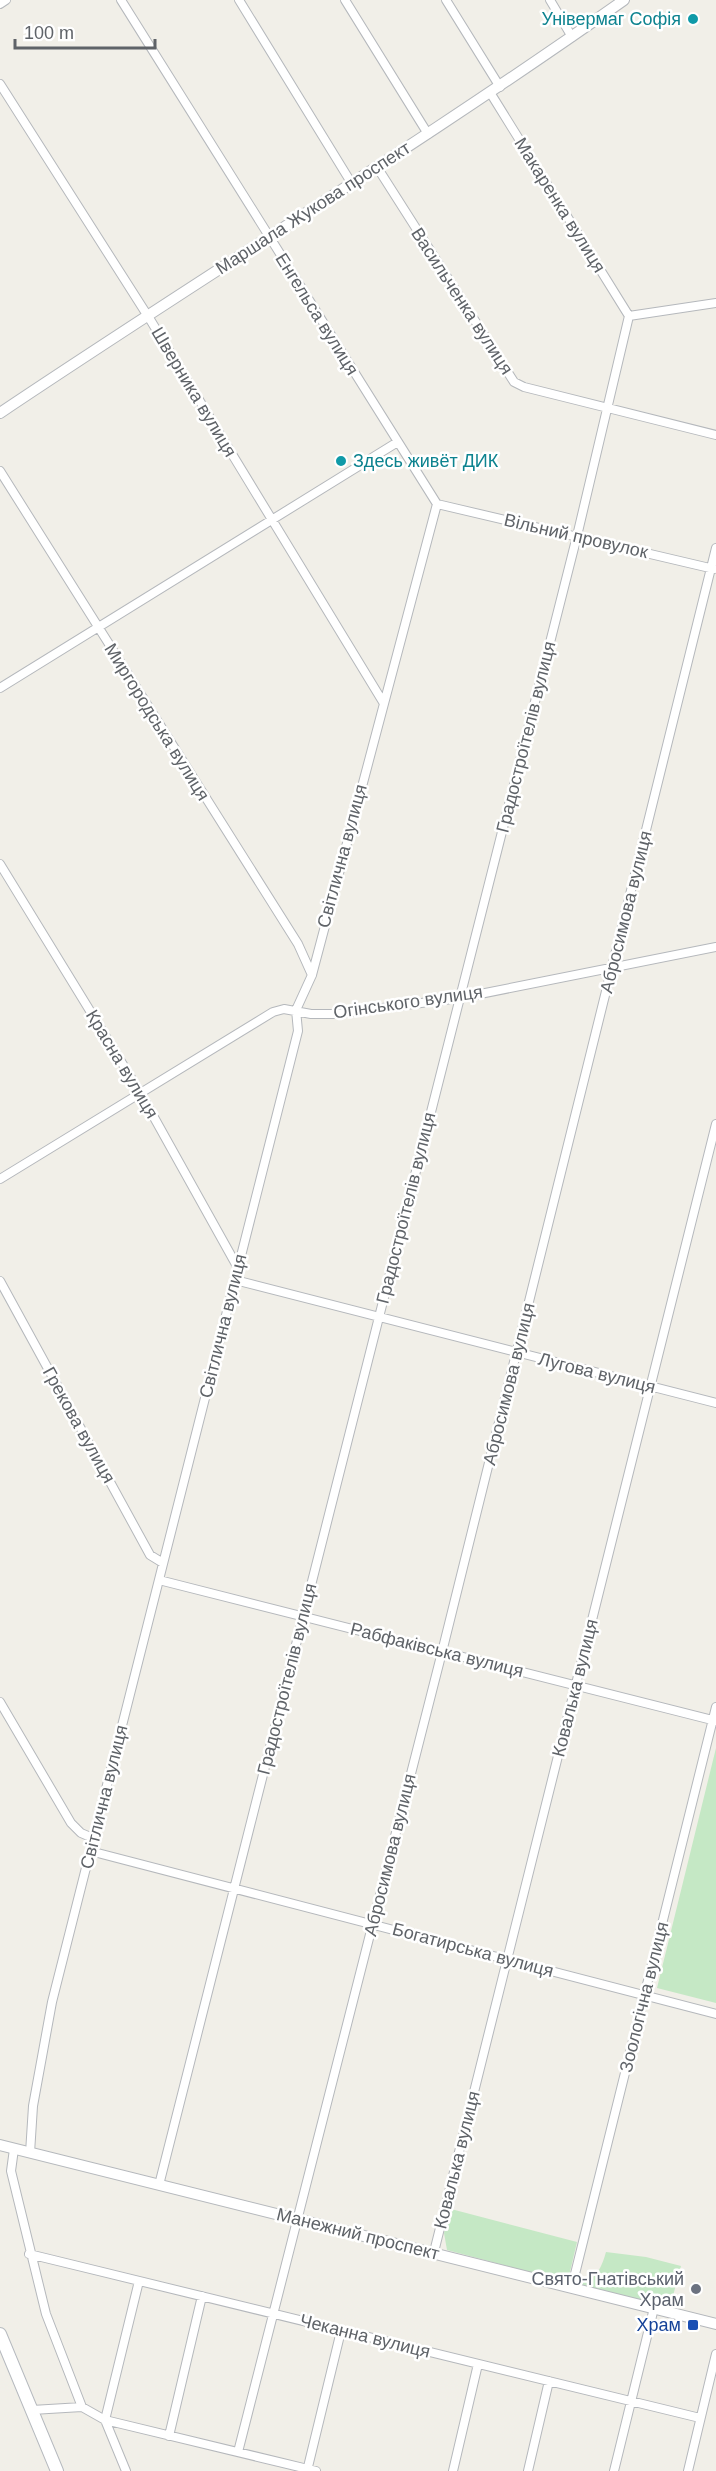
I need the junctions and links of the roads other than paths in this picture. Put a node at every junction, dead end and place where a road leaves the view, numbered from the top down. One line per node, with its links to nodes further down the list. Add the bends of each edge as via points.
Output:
1 (6, 0): 8 (street)
2 (121, 0): 15 (street, Енгельса вулиця)
3 (239, 0): 14 (street)
4 (345, 0): 12 (street)
5 (446, 0): 11 (street, Макаренка вулиця)
6 (550, 0): 9 (street)
7 (624, 0): 9 (street, Маршала Жукова проспект)
8 (0, 4)
9 (572, 37): 11 (street, Маршала Жукова проспект)
10 (0, 84): 17 (street, Шверника вулиця)
11 (495, 91): 12 (street, Маршала Жукова проспект); 18 (street, Макаренка вулиця)
12 (428, 134): 13 (street, Маршала Жукова проспект)
13 (377, 167): 14 (street, Маршала Жукова проспект); 19 (street, Васильченка вулиця, via 514,382)
14 (351, 184): 15 (street, Маршала Жукова проспект)
15 (269, 236): 17 (street, Маршала Жукова проспект); 22 (street, Енгельса вулиця)
16 (716, 303): 18 (street)
17 (147, 314): 20 (street, Маршала Жукова проспект); 25 (street, Шверника вулиця)
18 (629, 316): 19 (street, Градостроїтелiв вулиця)
19 (608, 407): 21 (street, Васильченка вулиця); 26 (street, Градостроїтелiв вулиця)
20 (0, 413)
21 (716, 435)
22 (396, 443): 24 (street, Енгельса вулиця); 25 (street)
23 (0, 471): 29 (street, Миргородська вулиця)
24 (437, 504): 26 (street, Вільний провулок); 31 (street, Світлична вулиця)
25 (271, 519): 29 (street); 31 (street, Шверника вулиця)
26 (577, 536): 28 (street, Вільний провулок); 36 (street, Градостроїтелiв вулиця)
27 (716, 548): 28 (street, Абросимова вулиця)
28 (713, 569): 34 (street, Абросимова вулиця)
29 (96, 626): 30 (street); 35 (street, Миргородська вулиця, via 298,944)
30 (0, 688)
31 (383, 702): 35 (street, Світлична вулиця)
32 (0, 864): 38 (street, Красна вулиця)
33 (716, 947): 34 (street, Огінського вулиця)
34 (612, 966): 36 (street, Огінського вулиця); 45 (street, Абросимова вулиця)
35 (312, 975): 37 (street, Світлична вулиця)
36 (460, 998): 37 (street, Огінського вулиця, via 336,1014); 44 (street, Градостроїтелiв вулиця)
37 (296, 1010): 38 (street, Огінського вулиця, via 273,1012); 41 (street, Світлична вулиця, via 298,1031)
38 (141, 1094): 40 (street, Огінського вулиця); 41 (street, Красна вулиця)
39 (716, 1124): 46 (street, Ковалька вулиця)
40 (0, 1179)
41 (238, 1268): 42 (street, Світлична вулиця)
42 (235, 1280): 44 (street, Лугова вулиця); 48 (street, Світлична вулиця)
43 (0, 1281): 48 (street, Грекова вулиця, via 150,1556)
44 (379, 1317): 45 (street, Лугова вулиця); 50 (street, Градостроїтелiв вулиця)
45 (517, 1352): 46 (street, Лугова вулиця); 51 (street, Абросимова вулиця)
46 (651, 1386): 47 (street, Лугова вулиця); 52 (street, Ковалька вулиця)
47 (716, 1403)
48 (163, 1563): 49 (street, Світлична вулиця)
49 (159, 1580): 50 (street, Рабфаківська вулиця); 56 (street, Світлична вулиця)
50 (303, 1616): 51 (street, Рабфаківська вулиця); 58 (street, Градостроїтелiв вулиця)
51 (442, 1652): 52 (street, Рабфаківська вулиця); 59 (street, Абросимова вулиця)
52 (576, 1685): 55 (street, Рабфаківська вулиця); 60 (street, Ковалька вулиця)
53 (0, 1702): 56 (street, via 70,1823)
54 (716, 1707): 55 (street, Зоологічна вулиця)
55 (714, 1720): 61 (street, Зоологічна вулиця)
56 (93, 1838): 57 (street, Світлична вулиця)
57 (90, 1851): 58 (street, Богатирська вулиця); 65 (street, Світлична вулиця, via 52,2002 33,2106)
58 (234, 1888): 59 (street, Богатирська вулиця); 66 (street, Градостроїтелiв вулиця)
59 (372, 1924): 60 (street, Богатирська вулиця); 67 (street, Абросимова вулиця)
60 (507, 1959): 61 (street, Богатирська вулиця); 68 (street, Ковалька вулиця)
61 (644, 1995): 62 (street, Богатирська вулиця); 71 (street, Зоологічна вулиця)
62 (716, 2014)
63 (0, 2145): 64 (street, Манежний проспект)
64 (14, 2149): 65 (street, Манежний проспект); 69 (street, via 10,2171)
65 (30, 2153): 66 (street, Манежний проспект)
66 (159, 2185): 67 (street, Манежний проспект)
67 (296, 2218): 68 (street, Манежний проспект); 74 (street, Абросимова вулиця)
68 (434, 2253): 71 (street, Манежний проспект)
69 (29, 2254): 70 (street, Чеканна вулиця); 82 (street, via 46,2314)
70 (139, 2281): 72 (street, Чеканна вулиця); 85 (street)
71 (572, 2286): 73 (street, Манежний проспект)
72 (202, 2296): 74 (street, Чеканна вулиця); 86 (street)
73 (654, 2308): 75 (street, Манежний проспект); 81 (street)
74 (272, 2314): 76 (street, Чеканна вулиця); 87 (street, Абросимова вулиця)
75 (716, 2324)
76 (341, 2331): 79 (street, Чеканна вулиця); 88 (street)
77 (0, 2334): 83 (main road)
78 (716, 2354): 84 (street)
79 (478, 2364): 80 (street, Чеканна вулиця); 91 (street)
80 (549, 2381): 81 (street, Чеканна вулиця); 92 (street)
81 (631, 2401): 84 (street, Чеканна вулиця); 93 (street)
82 (82, 2407): 83 (street); 85 (street)
83 (32, 2410): 89 (main road)
84 (700, 2418): 94 (street)
85 (105, 2420): 86 (street); 90 (street)
86 (169, 2436): 87 (street)
87 (238, 2452): 88 (street)
88 (310, 2470)
89 (57, 2471)
90 (126, 2471)
91 (453, 2471)
92 (528, 2471)
93 (614, 2471)
94 (688, 2471)

